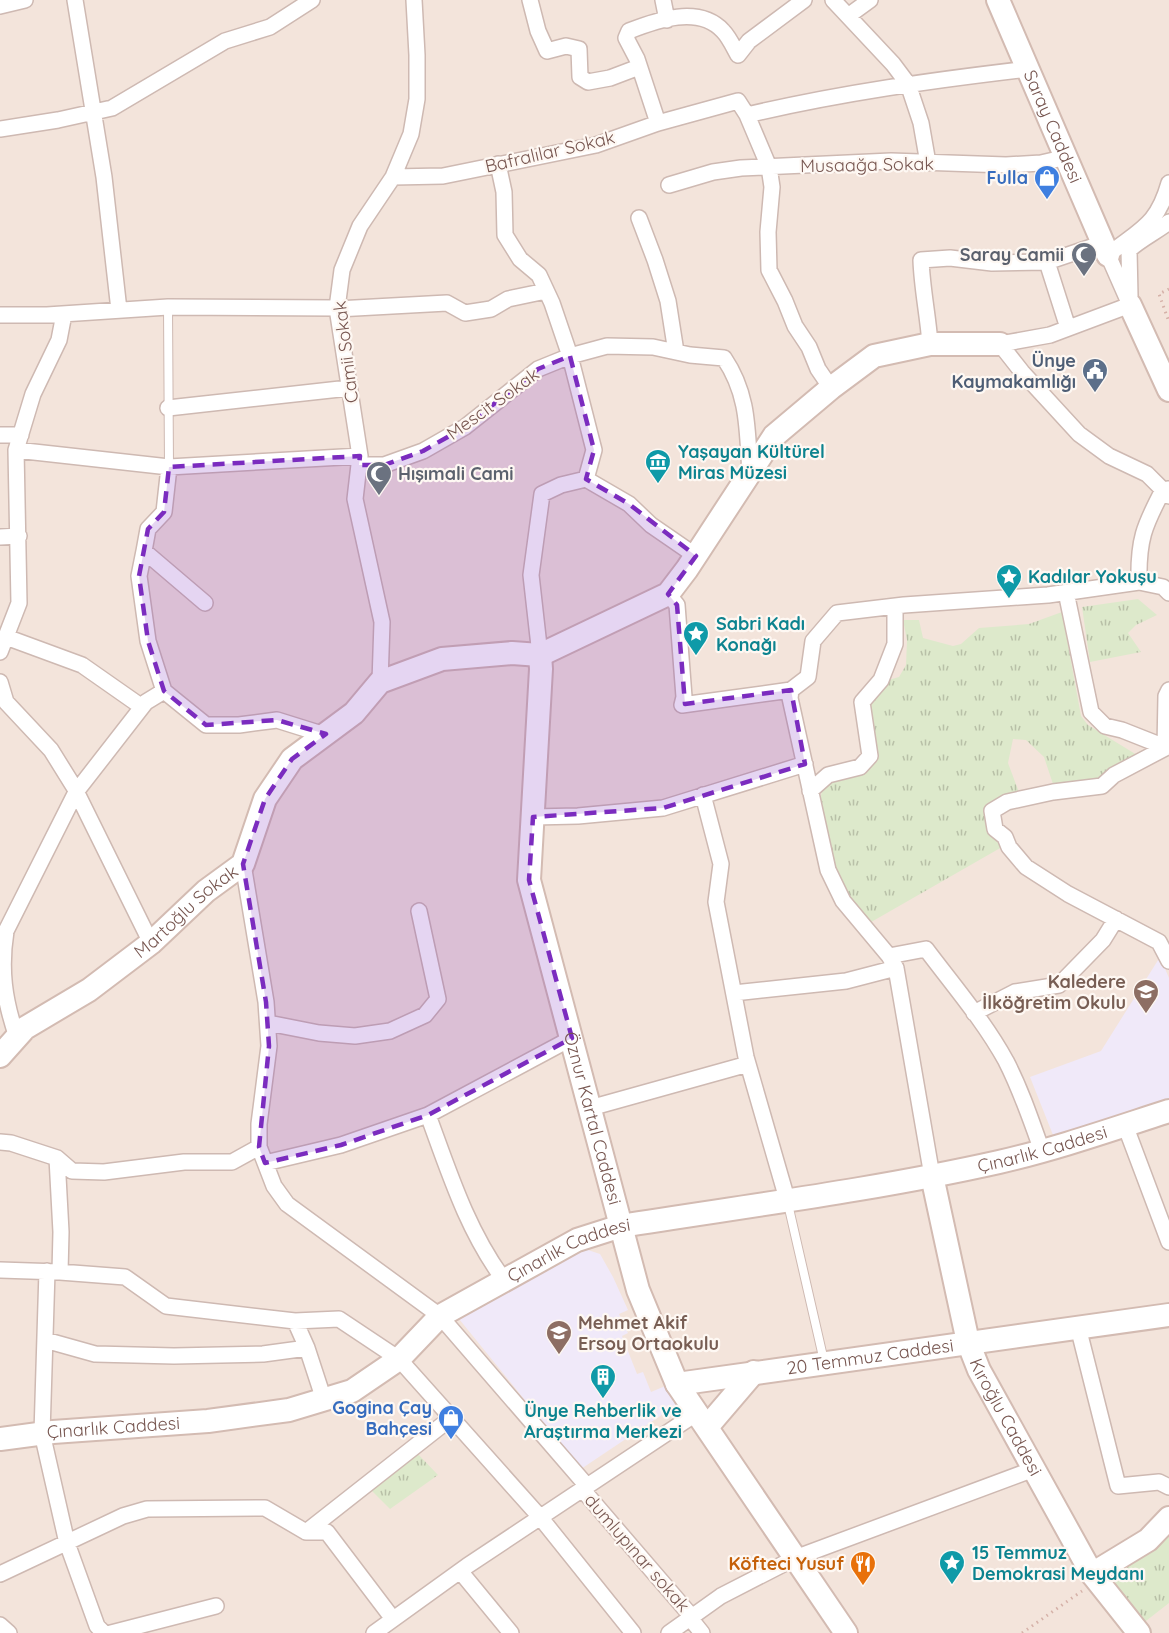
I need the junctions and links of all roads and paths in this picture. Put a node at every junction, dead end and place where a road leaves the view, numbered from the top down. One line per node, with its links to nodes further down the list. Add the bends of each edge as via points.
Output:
1 (25, 0): 11 (street)
2 (75, 0): 17 (street)
3 (312, 0): 17 (street, via 270,27 225,40 112,108)
4 (414, 0): 25 (street, Camii Sokak, via 417,99 411,134)
5 (530, 0): 14 (street, via 547,51 566,46 579,49 580,77 588,82)
6 (663, 0): 13 (street)
7 (804, 0): 13 (street, via 749,41 738,55 723,30 707,21 687,15)
8 (833, 0): 12 (street)
9 (870, 0): 12 (street)
10 (998, 0): 15 (street, Saray Caddesi)
11 (0, 6)
12 (848, 16): 16 (street)
13 (668, 20): 14 (street, via 629,31 626,38)
14 (639, 67): 19 (street)
15 (1028, 69): 16 (street); 21 (street, Saray Caddesi)
16 (908, 84): 18 (street); 22 (street, via 921,123)
17 (94, 112): 20 (street); 37 (street)
18 (747, 115): 19 (street, Bafralılar Sokak, via 738,101); 24 (street)
19 (658, 123): 23 (street, Bafralılar Sokak, via 596,145)
20 (0, 129)
21 (1066, 157): 22 (street, Musaağa Sokak, via 1006,165); 30 (street, Saray Caddesi)
22 (928, 163): 24 (street, Musaağa Sokak)
23 (498, 164): 25 (street, Bafralılar Sokak, via 443,176); 33 (street, via 504,192 505,236 520,259 539,275)
24 (769, 167): 27 (street, Musaağa Sokak, via 713,172); 47 (street, via 769,270 795,326)
25 (393, 177): 36 (street, Camii Sokak, via 360,226 342,270)
26 (1169, 183): 30 (street, via 1163,204 1149,225)
27 (669, 185)
28 (639, 218): 44 (street, via 668,302)
29 (1169, 222): 34 (street, via 1129,250)
30 (1105, 249): 31 (street); 34 (street)
31 (1047, 262): 41 (street); 42 (street, via 921,260)
32 (1169, 289): 40 (path, via 1159,294)
33 (546, 291): 36 (street, via 465,314 447,303); 45 (street)
34 (1130, 305): 41 (street); 48 (street)
35 (168, 307): 36 (street); 37 (street); 49 (lane)
36 (337, 309): 46 (street, Camii Sokak)
37 (119, 310): 38 (street)
38 (64, 314): 39 (street); 51 (street, via 59,340 33,394)
39 (0, 315)
40 (1169, 322)
41 (1068, 328): 43 (street)
42 (930, 344): 43 (street); 47 (street, via 874,356)
43 (1000, 344): 56 (street, via 1079,434 1109,456 1147,474)
44 (676, 352): 45 (street, Mescit Sokak, via 607,346); 54 (street, Mescit Sokak, via 724,358 735,374 744,397)
45 (570, 356): 52 (street, Mescit Sokak, via 538,369 465,427 423,451 384,465); 55 (street, via 594,450)
46 (349, 388): 49 (street); 52 (street, Camii Sokak)
47 (831, 388): 54 (street, via 774,436)
48 (1169, 390)
49 (168, 408): 53 (lane)
50 (0, 435): 51 (street, Mescit Sokak)
51 (19, 443): 53 (street, Mescit Sokak); 58 (street)
52 (359, 460): 53 (street, Mescit Sokak); 70 (street, Camii Sokak, via 355,499 382,622)
53 (169, 466): 59 (street, via 164,512 148,529)
54 (750, 473): 60 (street)
55 (586, 479): 60 (street, via 629,504 651,525); 68 (street, via 542,494 531,575)
56 (1167, 492): 61 (street, via 1146,522 1139,552)
57 (0, 537): 58 (street)
58 (19, 537): 67 (street, via 19,603)
59 (144, 551): 65 (street); 73 (street, via 139,576 147,630)
60 (696, 556): 64 (street)
61 (1139, 582): 62 (street); 63 (street, via 1163,586)
62 (1066, 592): 66 (street); 76 (street, via 1091,712 1105,726)
63 (1169, 593)
64 (668, 594): 68 (street); 71 (street, via 677,605 682,705)
65 (205, 603)
66 (896, 606): 71 (street, via 837,613 813,641 808,677); 78 (street, via 895,644 881,680 862,702 870,756 860,767 828,775)
67 (3, 644): 74 (street, via 82,664)
68 (540, 655): 70 (street, via 512,653 442,659); 81 (street, Öznur Kartal Caddesi)
69 (0, 682): 79 (street, via 6,702 51,750)
70 (380, 682): 75 (street, Martoğlu Sokak, via 354,714)
71 (791, 690): 77 (street)
72 (1169, 690): 76 (street)
73 (164, 691): 74 (street); 75 (street, via 206,725 278,720)
74 (142, 707): 79 (street)
75 (325, 735): 82 (street, Martoğlu Sokak, via 292,759 265,799)
76 (1167, 747): 84 (street, via 1114,775 1102,786 1007,802 992,811 995,829 1026,867)
77 (805, 764): 78 (street); 80 (street)
78 (810, 791): 88 (street, via 828,870 843,901)
79 (76, 792): 85 (street); 86 (street)
80 (703, 795): 81 (street, via 663,808); 89 (street, via 721,864 716,902)
81 (533, 817): 93 (street, Öznur Kartal Caddesi, via 529,880)
82 (243, 864): 86 (street, Martoğlu Sokak, via 206,891); 91 (street)
83 (419, 911): 91 (street, via 438,999 425,1015 390,1031 355,1036 319,1034)
84 (1116, 919): 87 (street, via 1159,942); 90 (street, via 1103,940 1059,985 1015,992)
85 (3, 932): 92 (street, via 6,1004)
86 (151, 943): 92 (street, Martoğlu Sokak)
87 (1169, 961)
88 (892, 962): 89 (street, via 846,981); 90 (street, via 926,949); 105 (street)
89 (734, 993): 95 (street)
90 (974, 1013): 102 (street, via 1021,1092)
91 (268, 1023): 101 (street)
92 (17, 1037): 94 (street, Martoğlu Sokak)
93 (572, 1038): 96 (street, Öznur Kartal Caddesi); 98 (street)
94 (0, 1056)
95 (748, 1064): 96 (street); 106 (street)
96 (590, 1108): 107 (street, Öznur Kartal Caddesi)
97 (1169, 1111): 99 (street, Çınarlık Caddesi)
98 (428, 1115): 104 (street, via 341,1145); 111 (street, via 468,1221)
99 (1125, 1125): 102 (street, Çınarlık Caddesi); 108 (street)
100 (0, 1142): 103 (street)
101 (258, 1147): 103 (street, via 232,1162 184,1162 104,1172 72,1171); 104 (street, dumlupınar sokak)
102 (1042, 1150): 105 (street, Çınarlık Caddesi)
103 (57, 1158): 110 (street, via 61,1232)
104 (265, 1163): 113 (street, dumlupınar sokak, via 287,1204)
105 (932, 1176): 106 (street, Çınarlık Caddesi); 117 (street, Kıroğlu Caddesi)
106 (787, 1199): 107 (street, Çınarlık Caddesi); 120 (lane)
107 (621, 1226): 111 (street, Çınarlık Caddesi, via 577,1240); 122 (street, Öznur Kartal Caddesi, via 638,1290)
108 (1169, 1242)
109 (0, 1270): 110 (street)
110 (53, 1271): 114 (street, via 125,1277 166,1306); 116 (street)
111 (504, 1280): 113 (street, Çınarlık Caddesi)
112 (1169, 1315): 115 (street, 20 Temmuz Caddesi)
113 (440, 1316): 119 (street, Çınarlık Caddesi); 129 (street, dumlupınar sokak)
114 (295, 1321): 118 (street); 119 (street, via 339,1319)
115 (1078, 1327): 117 (street, 20 Temmuz Caddesi); 130 (street, via 1118,1486 1159,1482)
116 (45, 1340): 118 (street, via 95,1354 263,1354); 126 (street)
117 (968, 1342): 120 (street, 20 Temmuz Caddesi); 128 (street, Kıroğlu Caddesi, via 979,1370)
118 (307, 1348): 123 (street)
119 (399, 1359): 123 (street, Çınarlık Caddesi, via 352,1391); 124 (street)
120 (825, 1362): 121 (street, 20 Temmuz Caddesi)
121 (754, 1372): 122 (street, 20 Temmuz Caddesi); 125 (street)
122 (677, 1384): 125 (street, Öznur Kartal Caddesi)
123 (324, 1400): 126 (street, Çınarlık Caddesi, via 289,1410 208,1421)
124 (451, 1418): 131 (street); 133 (street)
125 (702, 1420): 129 (street); 135 (street, Öznur Kartal Caddesi)
126 (42, 1433): 127 (street, Çınarlık Caddesi); 134 (street)
127 (0, 1439)
128 (1034, 1469): 135 (street); 138 (street, Kıroğlu Caddesi)
129 (585, 1487): 131 (street); 140 (street, dumlupınar sokak)
130 (1169, 1487)
131 (540, 1517): 136 (street); 148 (street)
132 (1169, 1518): 138 (street, via 1148,1540)
133 (306, 1532): 134 (street, via 265,1508 147,1509 123,1516); 141 (street, via 327,1532)
134 (68, 1544): 137 (street); 144 (street, via 97,1626)
135 (795, 1558): 140 (street, via 721,1596); 151 (street, Öznur Kartal Caddesi)
136 (460, 1571): 141 (street); 147 (street)
137 (0, 1574)
138 (1094, 1577): 152 (path); 153 (street, Kıroğlu Caddesi)
139 (216, 1606): 145 (street)
140 (691, 1617): 149 (street); 150 (street, dumlupınar sokak)
141 (393, 1619): 146 (street)
142 (0, 1625): 143 (street)
143 (9, 1633)
144 (104, 1633)
145 (111, 1633)
146 (374, 1633)
147 (511, 1633)
148 (633, 1633)
149 (669, 1633)
150 (702, 1633)
151 (846, 1633)
152 (1022, 1633)
153 (1139, 1633)

